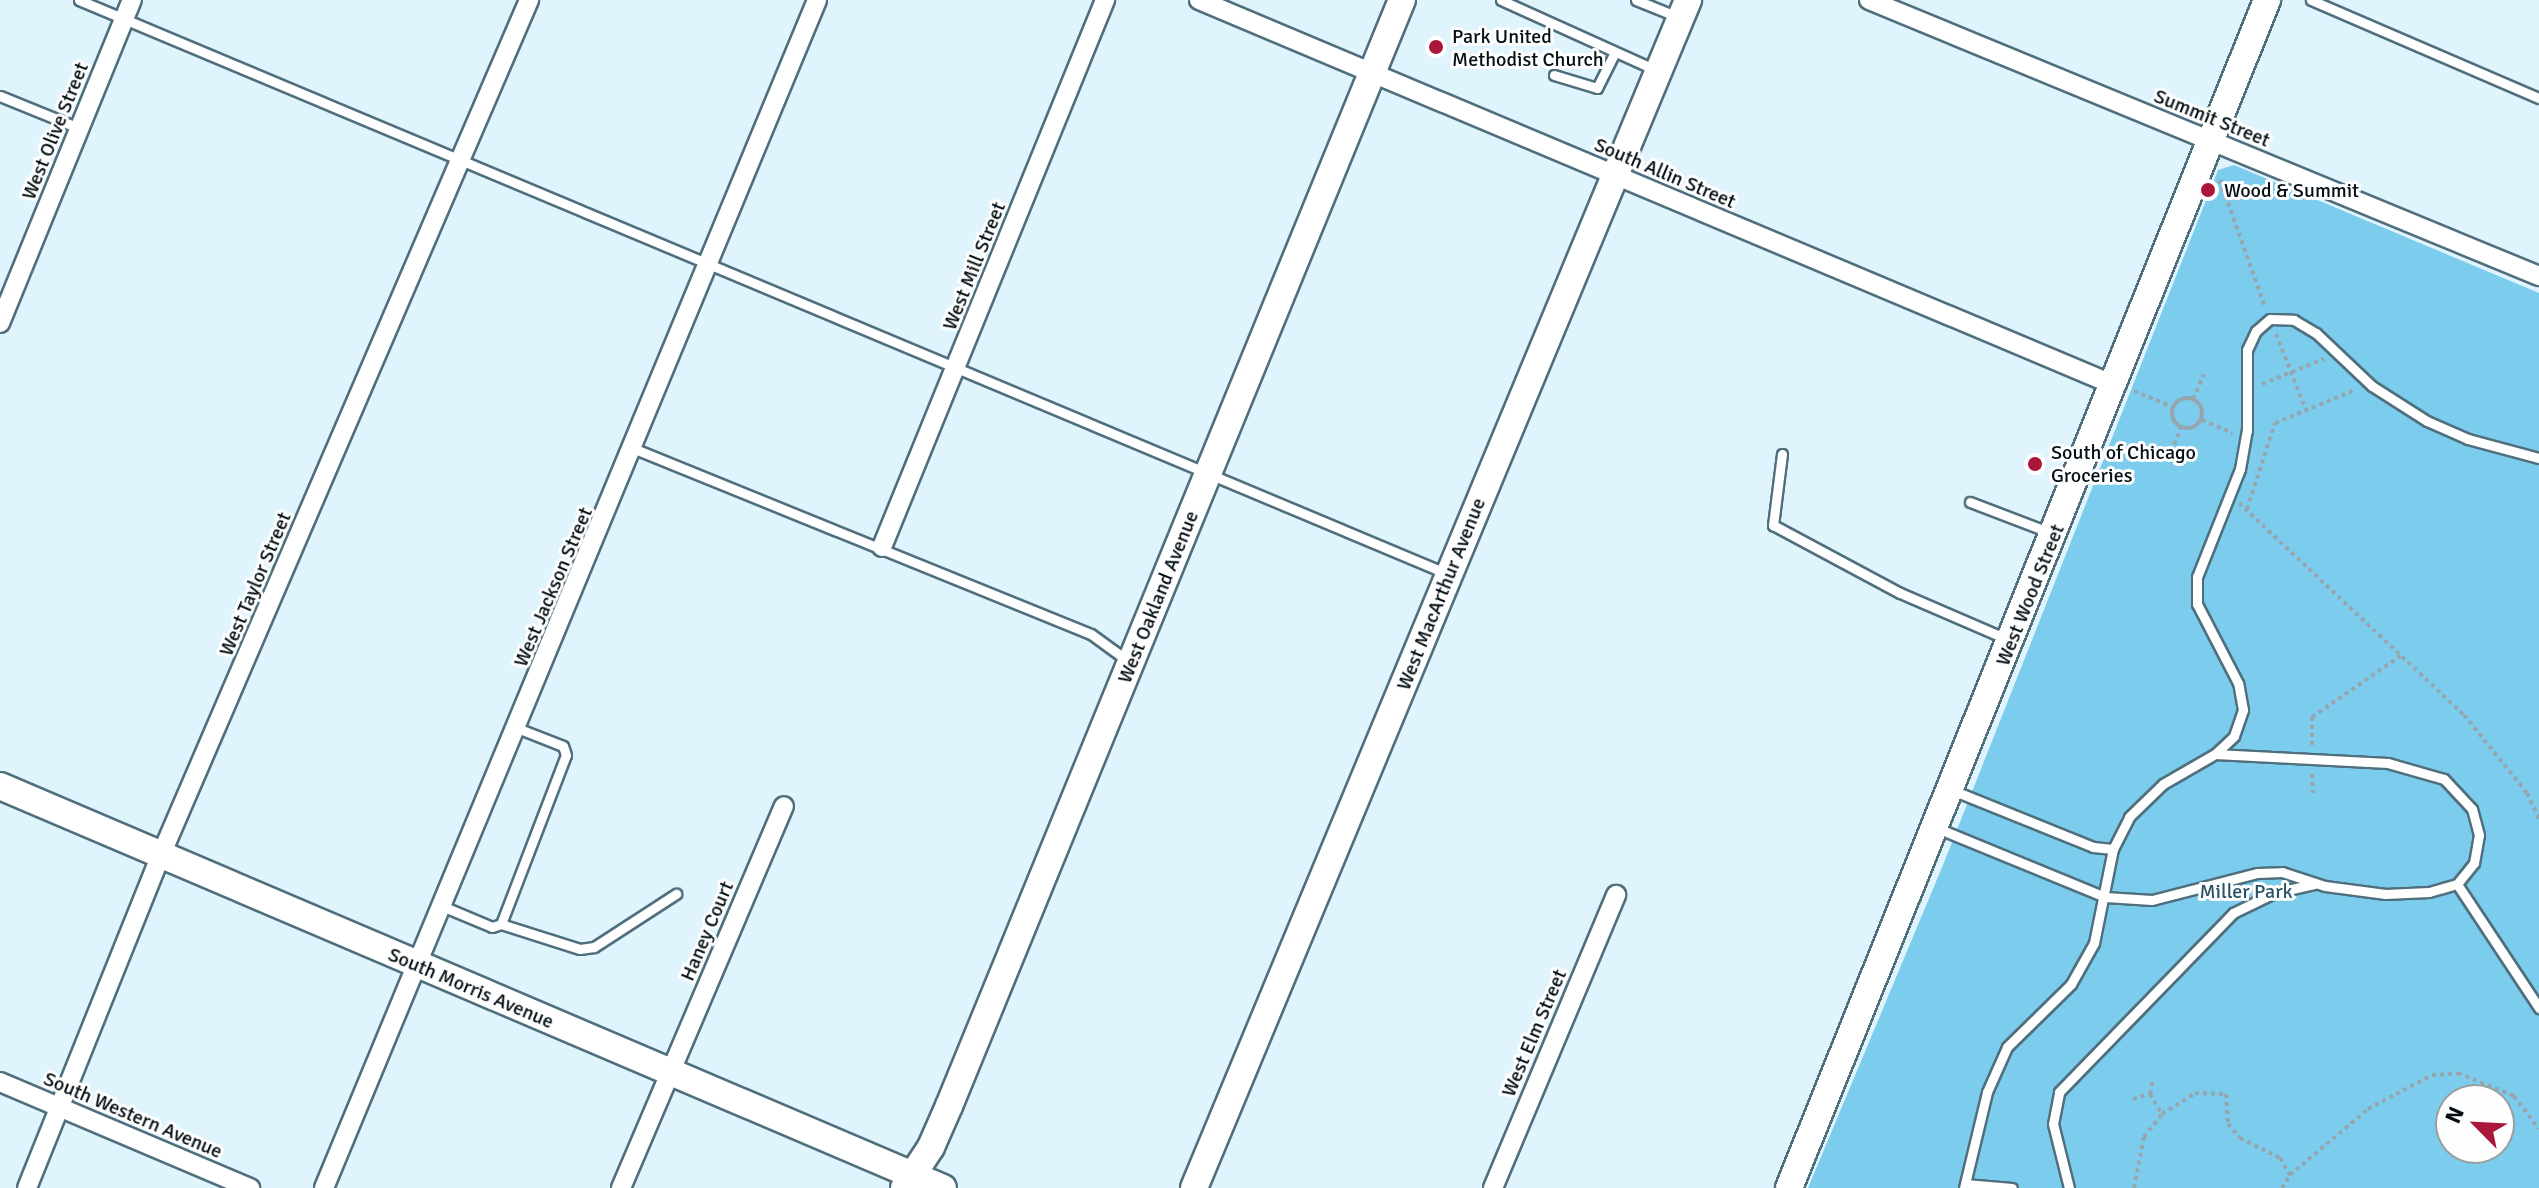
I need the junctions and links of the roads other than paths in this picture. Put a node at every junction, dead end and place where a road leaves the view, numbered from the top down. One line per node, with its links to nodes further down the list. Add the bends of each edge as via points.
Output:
1 (79, 0): 12 (lane)
2 (529, 0): 22 (street, West Taylor Street)
3 (817, 0): 24 (street, West Jackson Street)
4 (1105, 0): 27 (street, West Mill Street)
5 (1199, 0): 16 (street, South Allin Street)
6 (1402, 0): 16 (main road, West Oakland Avenue)
7 (1501, 0): 14 (lane)
8 (1636, 0): 13 (lane)
9 (1869, 0): 21 (street, Summit Street)
10 (2267, 0): 21 (main road, West Wood Street)
11 (2311, 0): 19 (lane)
12 (129, 8): 20 (street, West Olive Street); 22 (lane)
13 (1684, 9): 15 (main road, West MacArthur Avenue)
14 (1615, 52): 15 (lane); 17 (lane, via 1597,88)
15 (1659, 71): 23 (main road, West MacArthur Avenue)
16 (1373, 73): 23 (street, South Allin Street); 32 (main road, West Oakland Avenue)
17 (1554, 75)
18 (0, 96): 20 (lane)
19 (2539, 98)
20 (79, 128): 26 (street, West Olive Street)
21 (2211, 141): 25 (street, Summit Street); 28 (main road, West Wood Street)
22 (464, 159): 24 (lane); 46 (street, West Taylor Street)
23 (1615, 175): 28 (street, South Allin Street); 36 (main road, West MacArthur Avenue)
24 (710, 264): 27 (lane); 29 (street, West Jackson Street)
25 (2539, 276)
26 (0, 323)
27 (957, 367): 32 (lane); 35 (street, West Mill Street)
28 (2124, 388): 34 (main road, West Wood Street)
29 (635, 449): 35 (lane); 39 (street, West Jackson Street)
30 (1782, 454): 37 (lane, via 1773,525 1900,593)
31 (2539, 458): 40 (lane, via 2468,439 2427,421 2370,384 2294,320 2270,319 2256,331 2247,350 2249,390 2240,469 2197,577 2197,604 2238,683 2243,710 2234,736)
32 (1209, 473): 36 (lane); 38 (main road, West Oakland Avenue)
33 (1970, 502): 34 (lane)
34 (2054, 534): 37 (main road, West Wood Street)
35 (882, 547): 38 (lane, via 1091,634)
36 (1449, 575): 66 (main road, West MacArthur Avenue)
37 (2012, 641): 42 (main road, West Wood Street)
38 (1131, 663): 59 (main road, West Oakland Avenue, via 949,1106)
39 (517, 728): 52 (street, West Jackson Street); 53 (lane, via 563,746 566,755)
40 (2215, 754): 45 (lane, via 2163,784 2129,817); 48 (lane, via 2417,768 2459,790 2472,809 2479,835 2474,863)
41 (0, 786): 46 (main road, South Morris Avenue)
42 (1952, 790): 44 (main road, West Wood Street); 45 (lane, via 2093,847)
43 (784, 806): 56 (street, Haney Court)
44 (1937, 828): 51 (lane); 68 (main road, West Wood Street)
45 (2113, 849): 51 (lane)
46 (161, 855): 54 (main road, South Morris Avenue); 58 (street, West Taylor Street)
47 (2317, 883): 48 (lane, via 2385,894 2429,892); 51 (lane, via 2282,872 2257,873 2152,900); 70 (lane, via 2274,893 2233,913 2059,1092 2053,1124)
48 (2457, 884): 55 (lane)
49 (676, 894): 53 (lane, via 594,947 580,949)
50 (1616, 895): 67 (street, West Elm Street)
51 (2105, 897): 60 (lane, via 2085,965 2007,1047 1987,1092)
52 (442, 906): 53 (lane, via 492,927); 54 (street, West Jackson Street)
53 (501, 924)
54 (417, 964): 56 (main road, South Morris Avenue); 63 (street, West Jackson Street)
55 (2539, 1008)
56 (670, 1072): 59 (main road, South Morris Avenue); 64 (street)
57 (0, 1082): 58 (street, South Western Avenue)
58 (60, 1108): 61 (street, West Taylor Street); 62 (street, South Western Avenue)
59 (908, 1182): 65 (main road, South Morris Avenue)
60 (1965, 1186): 69 (lane)
61 (27, 1188)
62 (250, 1188)
63 (324, 1188)
64 (621, 1188)
65 (943, 1188)
66 (1194, 1188)
67 (1493, 1188)
68 (1789, 1188)
69 (2012, 1188)
70 (2069, 1188)

